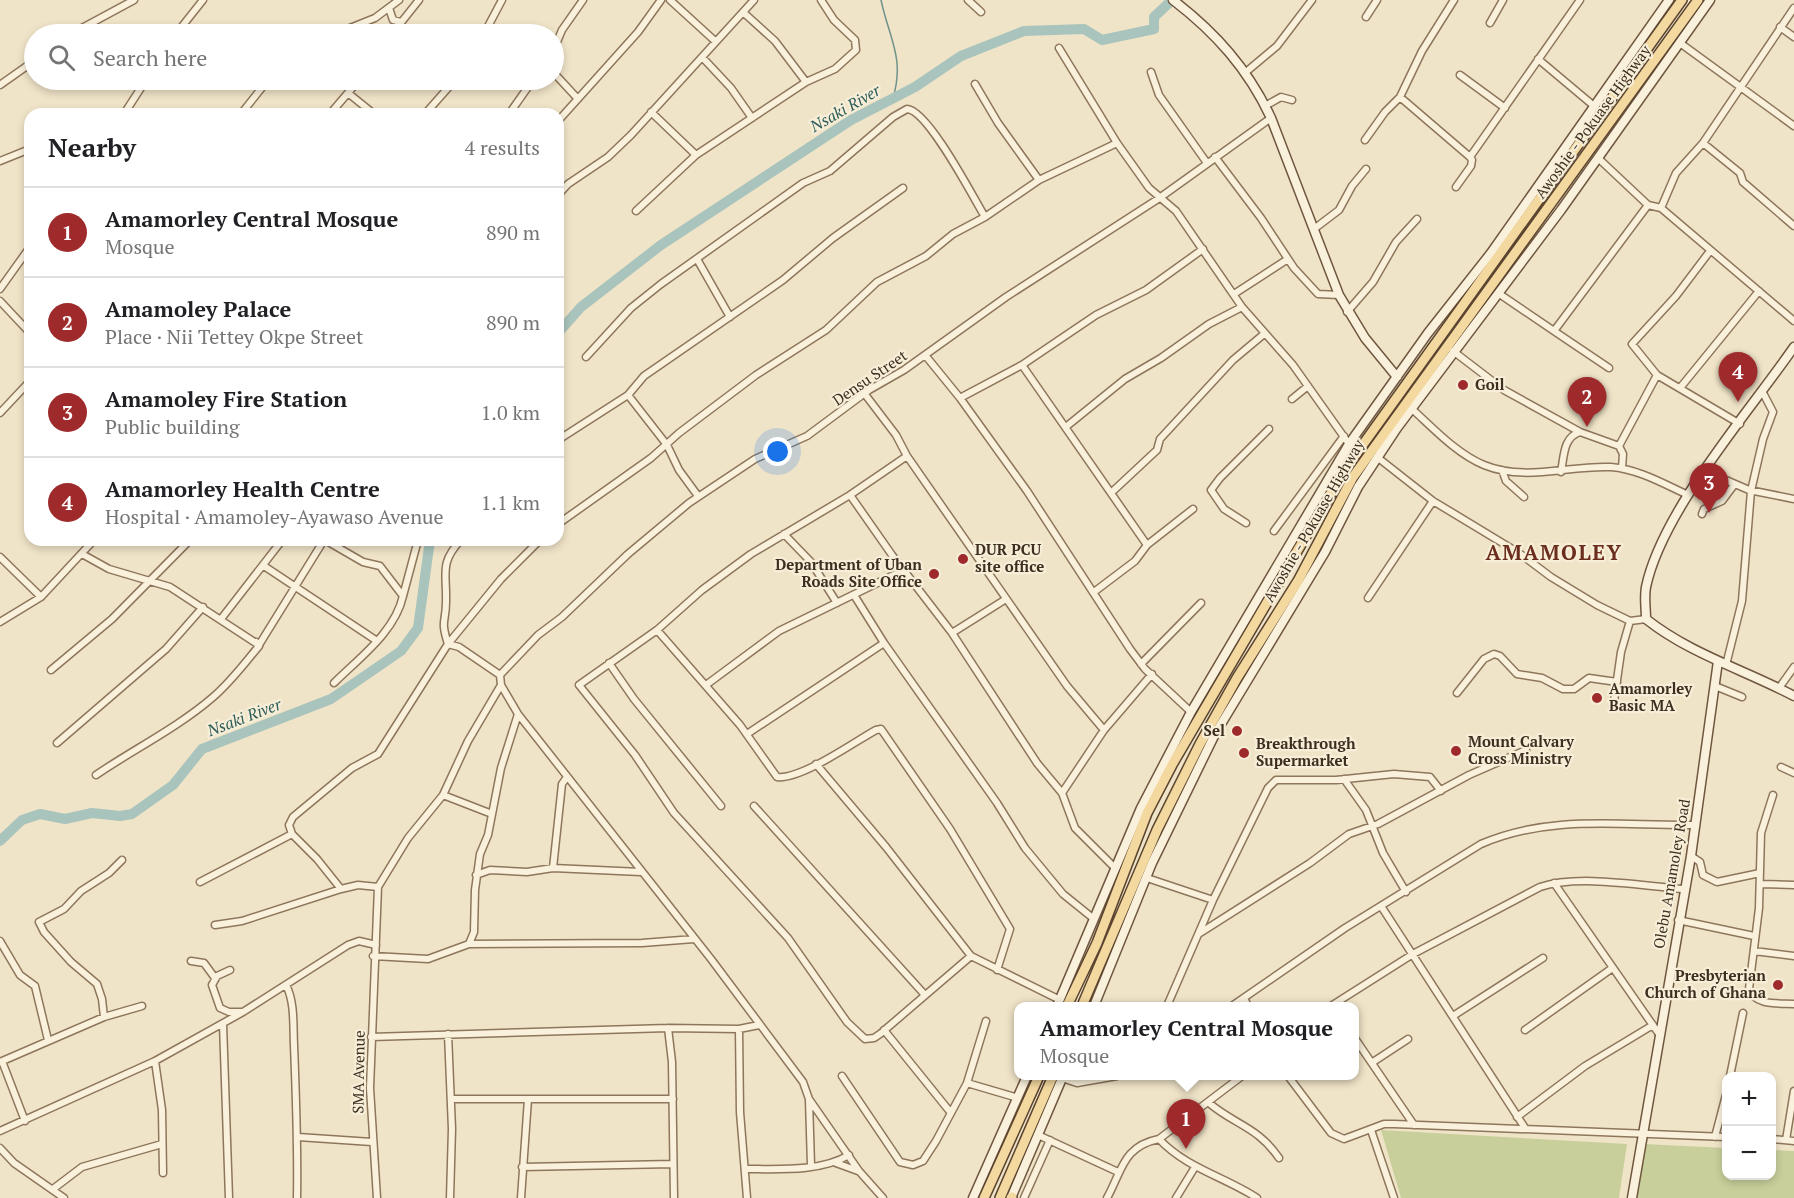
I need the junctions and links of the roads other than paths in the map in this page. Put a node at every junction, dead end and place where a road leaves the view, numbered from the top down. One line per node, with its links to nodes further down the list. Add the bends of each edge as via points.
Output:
1 (134, 0): 29 (street)
2 (202, 0): 30 (street)
3 (399, 0): 22 (street)
4 (419, 0): 27 (street)
5 (502, 0): 32 (street)
6 (661, 0): 57 (street, via 638,33)
7 (670, 0): 36 (street)
8 (754, 0): 25 (street)
9 (821, 0): 45 (street, via 857,45 842,64)
10 (968, 0): 24 (street)
11 (1173, 0): 43 (street, via 1224,44)
12 (1312, 0): 43 (street, via 1277,46)
13 (1377, 0): 26 (street)
14 (1454, 0): 56 (street, via 1422,51)
15 (1503, 0): 28 (street)
16 (1580, 0): 40 (street)
17 (1669, 0): 60 (street)
18 (1682, 0): 183 (main road, Awoshie - Pokuase Highway, via 1354,455)
19 (1698, 0): 102 (main road, Awoshie - Pokuase Highway)
20 (1710, 0): 37 (street)
21 (579, 2): 33 (street)
22 (389, 8): 27 (street, via 393,20); 31 (street)
23 (1794, 8): 34 (street)
24 (981, 12)
25 (744, 14): 36 (street); 45 (street, via 775,41)
26 (1366, 17)
27 (401, 22)
28 (1490, 23)
29 (90, 24)
30 (184, 24)
31 (363, 24)
32 (489, 24)
33 (564, 27)
34 (1780, 27): 35 (street); 49 (street)
35 (1794, 37)
36 (715, 41): 39 (street)
37 (1680, 43): 49 (street); 80 (street)
38 (1059, 48): 74 (street)
39 (702, 57): 68 (street); 70 (street)
40 (1538, 59): 60 (street); 67 (street)
41 (24, 68): 48 (street)
42 (1150, 72): 82 (street, via 1159,95)
43 (1246, 72): 59 (street)
44 (1460, 75): 67 (street)
45 (806, 82): 70 (street)
46 (564, 84): 57 (street)
47 (975, 84): 84 (street)
48 (0, 85)
49 (1741, 86): 72 (street); 75 (street)
50 (140, 90): 61 (street)
51 (260, 90): 62 (street)
52 (351, 90): 55 (street)
53 (446, 90): 65 (street)
54 (526, 90): 66 (street)
55 (348, 93): 63 (street); 64 (street)
56 (1400, 97): 73 (street); 79 (street)
57 (578, 99): 69 (street)
58 (1292, 100): 59 (street, via 1281,97)
59 (1265, 106): 71 (street)
60 (1594, 106): 122 (street, via 1491,253)
61 (128, 108)
62 (246, 108)
63 (335, 108)
64 (367, 108)
65 (430, 108)
66 (513, 108)
67 (1504, 108): 79 (street)
68 (651, 112): 77 (street); 85 (street, via 608,157)
69 (564, 114)
70 (752, 118): 77 (street)
71 (1271, 118): 78 (street, Densu Street); 95 (street)
72 (1794, 126)
73 (1365, 140)
74 (1117, 143): 84 (street); 88 (street)
75 (1703, 143): 90 (street, via 1676,173); 94 (street)
76 (24, 151): 81 (street)
77 (696, 155): 91 (street)
78 (1215, 157): 82 (street, Densu Street); 100 (street)
79 (1470, 157): 87 (street, via 1471,166)
80 (1598, 158): 89 (street); 102 (street)
81 (0, 161)
82 (1207, 163): 88 (street, Densu Street)
83 (1366, 169): 95 (street, via 1339,210)
84 (1039, 180): 92 (street)
85 (564, 188)
86 (903, 188): 110 (street)
87 (1456, 188)
88 (1158, 199): 96 (street, via 1169,204); 117 (street, Densu Street, via 1006,297)
89 (1648, 205): 90 (street); 113 (street)
90 (1661, 208): 97 (street)
91 (636, 211)
92 (985, 217): 99 (street, via 941,143 915,111 904,110 830,171 803,183); 139 (street, via 877,282 826,330 756,375)
93 (1417, 219): 109 (street)
94 (1794, 226)
95 (1314, 230): 105 (street)
96 (1203, 249): 104 (street); 119 (street, via 1146,290 1096,315)
97 (1710, 251): 103 (street); 121 (street, via 1676,296 1632,342 1644,363)
98 (23, 255): 101 (street)
99 (697, 259): 110 (street); 118 (street, via 631,308)
100 (1288, 259): 104 (street); 105 (street, via 1318,294)
101 (0, 289)
102 (1494, 291): 107 (main road); 113 (street); 187 (main road, Awoshie - Pokuase Highway, via 1371,450)
103 (1759, 291): 111 (street); 125 (street)
104 (1234, 294): 108 (street)
105 (1339, 295): 109 (street)
106 (0, 301): 112 (street)
107 (1488, 306): 116 (street)
108 (1242, 307): 114 (street); 134 (street, via 1215,320 1125,379)
109 (1347, 312): 122 (street, via 1377,356)
110 (730, 317): 128 (street, via 644,376)
111 (1794, 321)
112 (24, 327)
113 (1554, 331): 120 (street)
114 (1264, 334): 123 (street); 149 (street, via 1233,360 1160,439 1156,450)
115 (1794, 347): 126 (street)
116 (1453, 351): 131 (street); 136 (street, via 1504,390)
117 (926, 355): 127 (street, Densu Street); 129 (street)
118 (586, 357)
119 (1022, 365): 129 (street); 134 (street)
120 (1609, 368)
121 (1657, 375): 125 (street); 140 (street)
122 (1397, 377): 138 (street)
123 (1308, 386): 130 (street); 138 (street)
124 (24, 387): 132 (street)
125 (1680, 388): 133 (street)
126 (1762, 391): 133 (street); 148 (street, via 1773,412)
127 (864, 393): 141 (street); 152 (street, Densu Street, via 807,436 755,459)
128 (628, 395): 137 (street); 139 (street)
129 (960, 398): 177 (street)
130 (1292, 399)
131 (1412, 409): 142 (street); 144 (street, via 1470,458)
132 (0, 412)
133 (1740, 424): 145 (street)
134 (1067, 426): 149 (street)
135 (1269, 429): 159 (street, via 1211,490 1224,509)
136 (1580, 432): 140 (street); 146 (street, via 1573,434 1566,445)
137 (564, 436)
138 (1346, 440): 160 (street); 216 (street)
139 (667, 445): 152 (street); 158 (street)
140 (1619, 446): 143 (street)
141 (907, 456): 150 (street); 182 (street)
142 (1377, 458): 155 (street); 245 (street, via 1215,734)
143 (1623, 468): 146 (street); 151 (street)
144 (1502, 470): 146 (street); 153 (street, via 1506,481)
145 (1705, 471): 147 (street); 151 (street)
146 (1562, 472)
147 (1734, 485): 148 (street); 157 (street, via 1722,501 1704,509)
148 (1751, 490): 154 (street); 201 (street, via 1742,601)
149 (1112, 492): 162 (street)
150 (850, 495): 161 (street); 174 (street)
151 (1688, 495): 189 (street, via 1649,579)
152 (698, 496): 205 (street, Densu Street, via 538,635)
153 (1524, 497)
154 (1794, 499)
155 (1433, 501): 181 (street); 190 (street, via 1551,577)
156 (1194, 509): 162 (street)
157 (1702, 514)
158 (564, 520)
159 (1246, 523)
160 (1275, 531)
161 (784, 534): 184 (street, via 811,562); 192 (street, via 717,579)
162 (1147, 545): 177 (street, via 1135,561)
163 (89, 546): 171 (street)
164 (184, 546): 175 (street)
165 (278, 546): 173 (street)
166 (321, 546): 176 (street)
167 (335, 546): 179 (street, via 363,562 380,566)
168 (416, 546): 179 (street)
169 (455, 546): 197 (street, via 449,553 444,577 446,603 442,624)
170 (534, 546): 197 (street, via 501,579)
171 (82, 554): 175 (street, via 109,569); 180 (street)
172 (0, 557): 180 (street)
173 (264, 566): 176 (street); 188 (street)
174 (904, 570): 178 (street); 193 (street)
175 (150, 579): 186 (street); 203 (street, via 112,619)
176 (294, 587): 194 (street); 195 (street, via 260,645)
177 (1094, 592): 200 (street)
178 (854, 595): 184 (street); 196 (street)
179 (404, 596): 194 (street, via 392,622)
180 (41, 597): 191 (street)
181 (1368, 598)
182 (1006, 599): 193 (street); 218 (street, via 1067,686)
183 (1268, 602): 187 (main road); 280 (main road, Awoshie - Pokuase Highway, via 1147,813 1097,943)
184 (837, 603): 209 (street, via 779,630)
185 (1201, 603): 200 (street)
186 (203, 607): 188 (street); 220 (street, via 166,649)
187 (1281, 608): 282 (main road, Awoshie - Pokuase Highway, via 1237,678 1157,830)
188 (221, 619): 195 (street)
189 (1646, 619): 190 (street); 198 (street, via 1681,643)
190 (1630, 621): 206 (street)
191 (0, 622)
192 (657, 630): 199 (street); 209 (street)
193 (952, 633): 229 (street, via 1036,763)
194 (377, 641): 207 (street)
195 (256, 642): 225 (street, via 259,646 211,699)
196 (884, 643): 219 (street); 256 (street, via 1025,848 1063,894)
197 (448, 644): 205 (street, via 459,647); 237 (street, via 378,754 352,768 293,817 289,825)
198 (1718, 661): 201 (street); 210 (street, Olebu Amamoley Road)
199 (609, 663): 232 (street); 300 (street, via 579,685 635,755 658,792 788,938 854,1029 870,1040)
200 (1141, 664): 204 (street)
201 (1726, 665): 211 (street)
202 (1794, 667): 211 (street)
203 (51, 670)
204 (1152, 674): 216 (street); 218 (street)
205 (500, 675): 208 (street)
206 (1617, 682): 212 (street, via 1589,678 1574,689 1563,689 1542,678 1517,674 1494,654 1484,659); 215 (street)
207 (334, 683)
208 (501, 685): 217 (street); 230 (street, via 468,741)
209 (706, 685): 219 (street)
210 (1715, 686): 214 (street); 235 (street, Olebu Amamoley Road)
211 (1779, 688): 213 (street)
212 (1457, 693)
213 (1794, 696)
214 (1742, 697)
215 (1613, 708)
216 (1191, 712): 241 (street)
217 (518, 714): 226 (street); 234 (street)
218 (1104, 730): 229 (street)
219 (747, 734): 222 (street, via 777,777 790,776)
220 (57, 743)
221 (1526, 750): 228 (street)
222 (816, 764): 268 (street); 274 (street, via 876,729 884,732 1011,929)
223 (1781, 767): 224 (street)
224 (1794, 773)
225 (96, 775)
226 (567, 777): 240 (street, via 562,784); 242 (street)
227 (1344, 779): 228 (street, via 1394,774 1424,776 1434,780); 236 (street, via 1366,810); 254 (street, via 1276,780 1268,788)
228 (1441, 791): 236 (street)
229 (1062, 793): 241 (street, via 1075,828)
230 (443, 795): 234 (street); 250 (street, via 408,838)
231 (1773, 795): 243 (street, via 1761,832)
232 (721, 806)
233 (754, 806): 277 (street)
234 (492, 814): 244 (street)
235 (1694, 825): 238 (street, Olebu Amamoley Road); 253 (street, via 1571,823 1526,828 1481,844)
236 (1371, 826): 253 (street); 259 (street, via 1349,834)
237 (292, 834): 246 (street); 251 (street)
238 (1691, 856): 243 (street, via 1700,862 1703,875 1717,882); 252 (street, Olebu Amamoley Road)
239 (122, 860): 293 (street, via 64,909 39,922 71,962 97,984)
240 (553, 868): 242 (street); 244 (street, via 527,872 490,870)
241 (1115, 868): 256 (street)
242 (641, 872): 261 (street)
243 (1761, 873): 248 (street)
244 (476, 875): 263 (street, via 474,932)
245 (1147, 878): 254 (street); 283 (street)
246 (200, 882)
247 (1554, 883): 252 (street); 266 (street); 272 (street)
248 (1761, 884): 249 (street); 260 (street)
249 (1794, 885)
250 (378, 887): 251 (street); 264 (street, SMA Avenue)
251 (341, 888): 258 (street, via 242,921)
252 (1684, 889): 257 (street, Olebu Amamoley Road)
253 (1406, 892): 255 (street)
254 (1213, 900): 259 (street)
255 (1381, 906): 266 (street); 278 (street)
256 (1094, 918): 281 (street)
257 (1678, 920): 260 (street); 303 (street, Olebu Amamoley Road)
258 (215, 925)
259 (1200, 933): 284 (street)
260 (1754, 936): 265 (street)
261 (694, 939): 263 (street); 297 (street)
262 (0, 941): 306 (street, via 20,975 35,986)
263 (469, 944): 267 (street, via 428,959)
264 (376, 945): 267 (street, SMA Avenue); 276 (street, via 358,941 348,945)
265 (1754, 951): 269 (street); 288 (street, via 1751,994 1769,1003)
266 (1413, 954): 287 (street); 292 (street)
267 (374, 956): 304 (street, SMA Avenue)
268 (971, 956): 274 (street); 277 (street)
269 (1794, 956)
270 (1543, 958): 292 (street)
271 (191, 961): 275 (street, via 204,963)
272 (1611, 969): 296 (street); 301 (street)
273 (230, 970): 275 (street)
274 (998, 970): 279 (street)
275 (215, 978): 290 (street, via 212,985 220,1008)
276 (286, 985): 290 (street); 339 (street, via 292,1008)
277 (925, 995): 300 (street)
278 (1244, 998): 285 (street); 286 (street)
279 (1058, 1002)
280 (1063, 1002)
281 (1063, 1002)
282 (1084, 1002)
283 (1096, 1002)
284 (1169, 1002)
285 (1238, 1002)
286 (1246, 1002)
287 (1338, 1002)
288 (1794, 1004)
289 (142, 1006): 293 (street)
290 (243, 1012): 295 (street)
291 (1743, 1013): 311 (street)
292 (1452, 1016): 331 (street)
293 (104, 1017): 306 (street)
294 (986, 1021): 321 (street)
295 (223, 1024): 309 (street); 364 (street)
296 (1653, 1024): 303 (street); 331 (street, via 1585,1066)
297 (759, 1025): 299 (street); 327 (street, via 803,1082)
298 (668, 1028): 299 (street); 302 (street); 326 (street)
299 (739, 1029): 357 (street)
300 (884, 1030): 330 (street)
301 (1525, 1030)
302 (448, 1034): 304 (street); 324 (street)
303 (1659, 1034): 337 (street, Olebu Amamoley Road)
304 (371, 1037): 347 (street, SMA Avenue)
305 (1408, 1039): 310 (street)
306 (48, 1040): 308 (street)
307 (1359, 1044): 310 (street)
308 (1, 1061): 332 (street)
309 (155, 1061): 332 (street); 348 (street)
310 (1373, 1062): 333 (street)
311 (1731, 1072)
312 (842, 1076): 330 (street, via 900,1162 913,1165 923,1161)
313 (1025, 1080): 323 (street)
314 (1037, 1080): 373 (main road)
315 (1058, 1080): 374 (main road)
316 (1059, 1080): 338 (street)
317 (1070, 1080): 318 (street)
318 (1094, 1080)
319 (1237, 1080): 328 (street)
320 (1291, 1080): 335 (street, via 1335,1137 1350,1138)
321 (967, 1083): 323 (street); 330 (street)
322 (1794, 1091): 345 (street)
323 (1018, 1098): 372 (street)
324 (451, 1099): 325 (street); 367 (street)
325 (528, 1099): 326 (street); 355 (street)
326 (673, 1099): 353 (street)
327 (809, 1099): 350 (street); 354 (street)
328 (1209, 1103): 342 (street); 351 (street, via 1254,1130)
329 (1722, 1110): 340 (street)
330 (951, 1113)
331 (1517, 1117): 334 (street)
332 (25, 1121): 336 (street)
333 (1414, 1125): 334 (street); 335 (street, via 1384,1124)
334 (1525, 1128): 337 (street)
335 (1371, 1130): 380 (street)
336 (0, 1131)
337 (1642, 1134): 340 (street); 381 (street, Olebu Amamoley Road)
338 (1038, 1135): 343 (street); 375 (street)
339 (298, 1137): 347 (street); 365 (street)
340 (1715, 1137): 341 (street)
341 (1722, 1137)
342 (1159, 1139): 356 (street); 359 (street, via 1134,1148)
343 (1050, 1140): 359 (street); 376 (street)
344 (1776, 1140): 345 (street)
345 (1786, 1140): 346 (street)
346 (1794, 1141)
347 (372, 1142): 366 (street, SMA Avenue)
348 (162, 1144): 360 (street); 361 (street, via 82,1167)
349 (0, 1148): 361 (street, via 14,1163)
350 (849, 1155): 352 (street); 358 (street)
351 (1279, 1158)
352 (836, 1163): 354 (street); 358 (street)
353 (673, 1164): 355 (street); 369 (street)
354 (811, 1165): 357 (street)
355 (522, 1167): 368 (street)
356 (1195, 1167): 362 (street); 378 (street)
357 (745, 1169): 370 (street)
358 (859, 1171): 371 (street)
359 (1118, 1172): 377 (street)
360 (163, 1173)
361 (53, 1189): 363 (street)
362 (1248, 1196): 379 (street)
363 (64, 1198)
364 (229, 1198)
365 (297, 1198)
366 (377, 1198)
367 (450, 1198)
368 (521, 1198)
369 (674, 1198)
370 (747, 1198)
371 (883, 1198)
372 (974, 1198)
373 (984, 1198)
374 (1000, 1198)
375 (1011, 1198)
376 (1024, 1198)
377 (1107, 1198)
378 (1176, 1198)
379 (1257, 1198)
380 (1394, 1198)
381 (1632, 1198)

